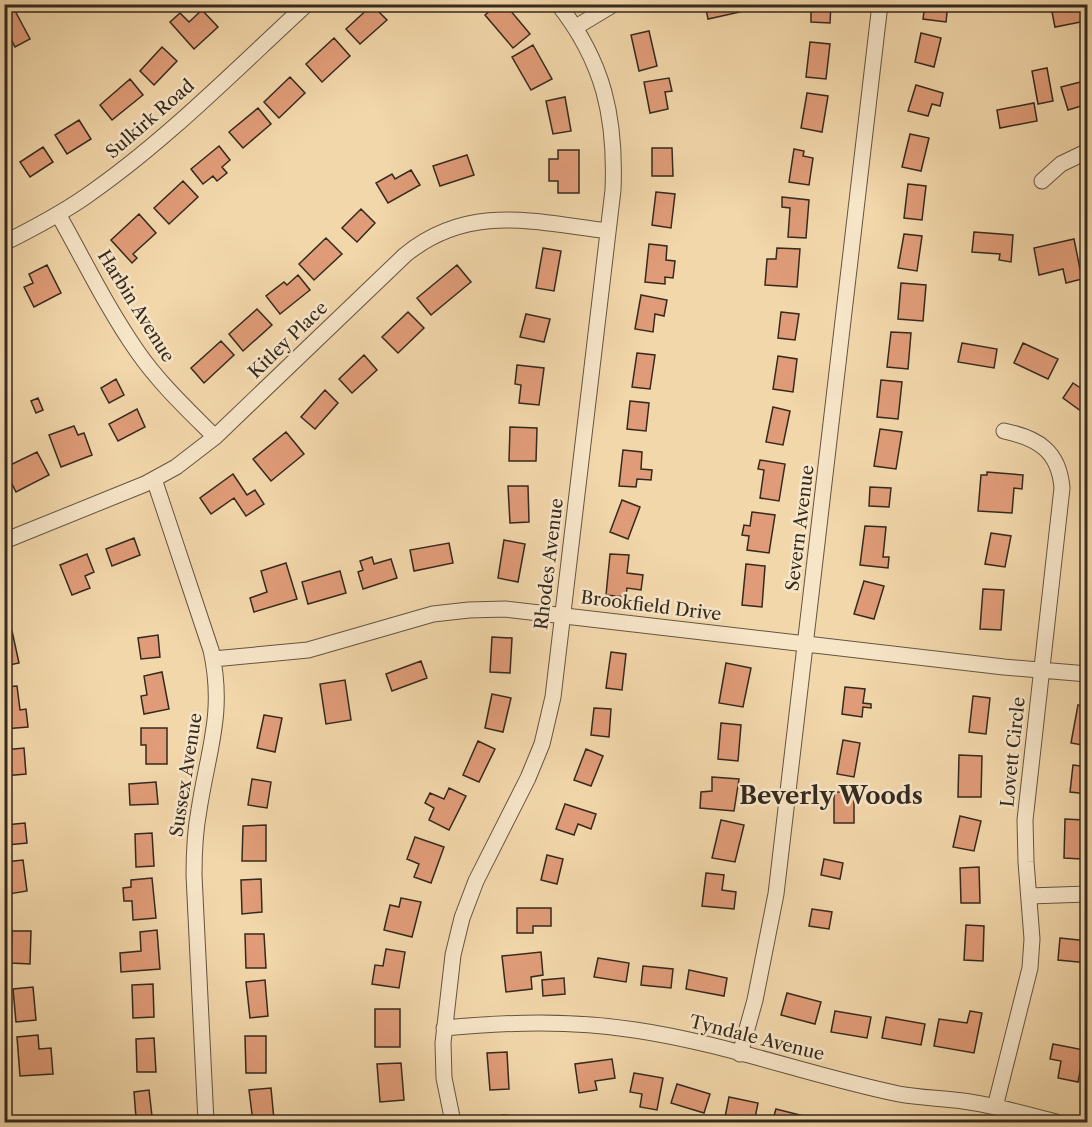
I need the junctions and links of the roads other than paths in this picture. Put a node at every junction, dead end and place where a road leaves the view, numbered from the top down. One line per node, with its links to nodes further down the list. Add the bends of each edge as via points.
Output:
1 (307, 4): 8 (street, Sulkirk Road, via 133,162)
2 (558, 4): 5 (street, Rhodes Avenue)
3 (614, 4): 5 (street)
4 (880, 4): 16 (street, Severn Avenue)
5 (576, 27): 9 (street, Rhodes Avenue, via 594,62 612,122 615,156)
6 (1088, 151): 7 (street, via 1061,164)
7 (1042, 181)
8 (58, 214): 10 (street, Sulkirk Road); 12 (street, Harbin Avenue, via 137,351)
9 (608, 231): 12 (street, Kitley Place, via 498,219 456,226 434,235 405,255); 15 (street, Rhodes Avenue)
10 (4, 243)
11 (1004, 430): 18 (street, Lovett Circle, via 1044,447 1061,474)
12 (214, 437): 13 (street, Kitley Place)
13 (154, 479): 14 (street, Kitley Place); 17 (street, Sussex Avenue)
14 (4, 541)
15 (563, 615): 16 (street, Brookfield Drive); 17 (street, Brookfield Drive, via 469,609 433,614 308,650); 22 (street, Rhodes Avenue, via 547,726 528,778 484,862 462,918 449,974)
16 (806, 644): 18 (street, Brookfield Drive); 23 (street, Severn Avenue, via 776,894)
17 (213, 659): 25 (street, Sussex Avenue, via 216,716 195,841)
18 (1041, 670): 19 (street, Brookfield Drive); 21 (street, Lovett Circle, via 1025,820)
19 (1088, 674)
20 (1088, 894): 21 (street)
21 (1029, 896): 24 (street, Lovett Circle, via 1030,968)
22 (444, 1028): 23 (street, Tyndale Avenue, via 504,1023 586,1024 637,1030); 26 (street, Rhodes Avenue, via 444,1078)
23 (740, 1054): 24 (street, Tyndale Avenue, via 900,1094)
24 (995, 1107): 27 (street, Tyndale Avenue)
25 (206, 1122)
26 (453, 1122)
27 (1056, 1122)

